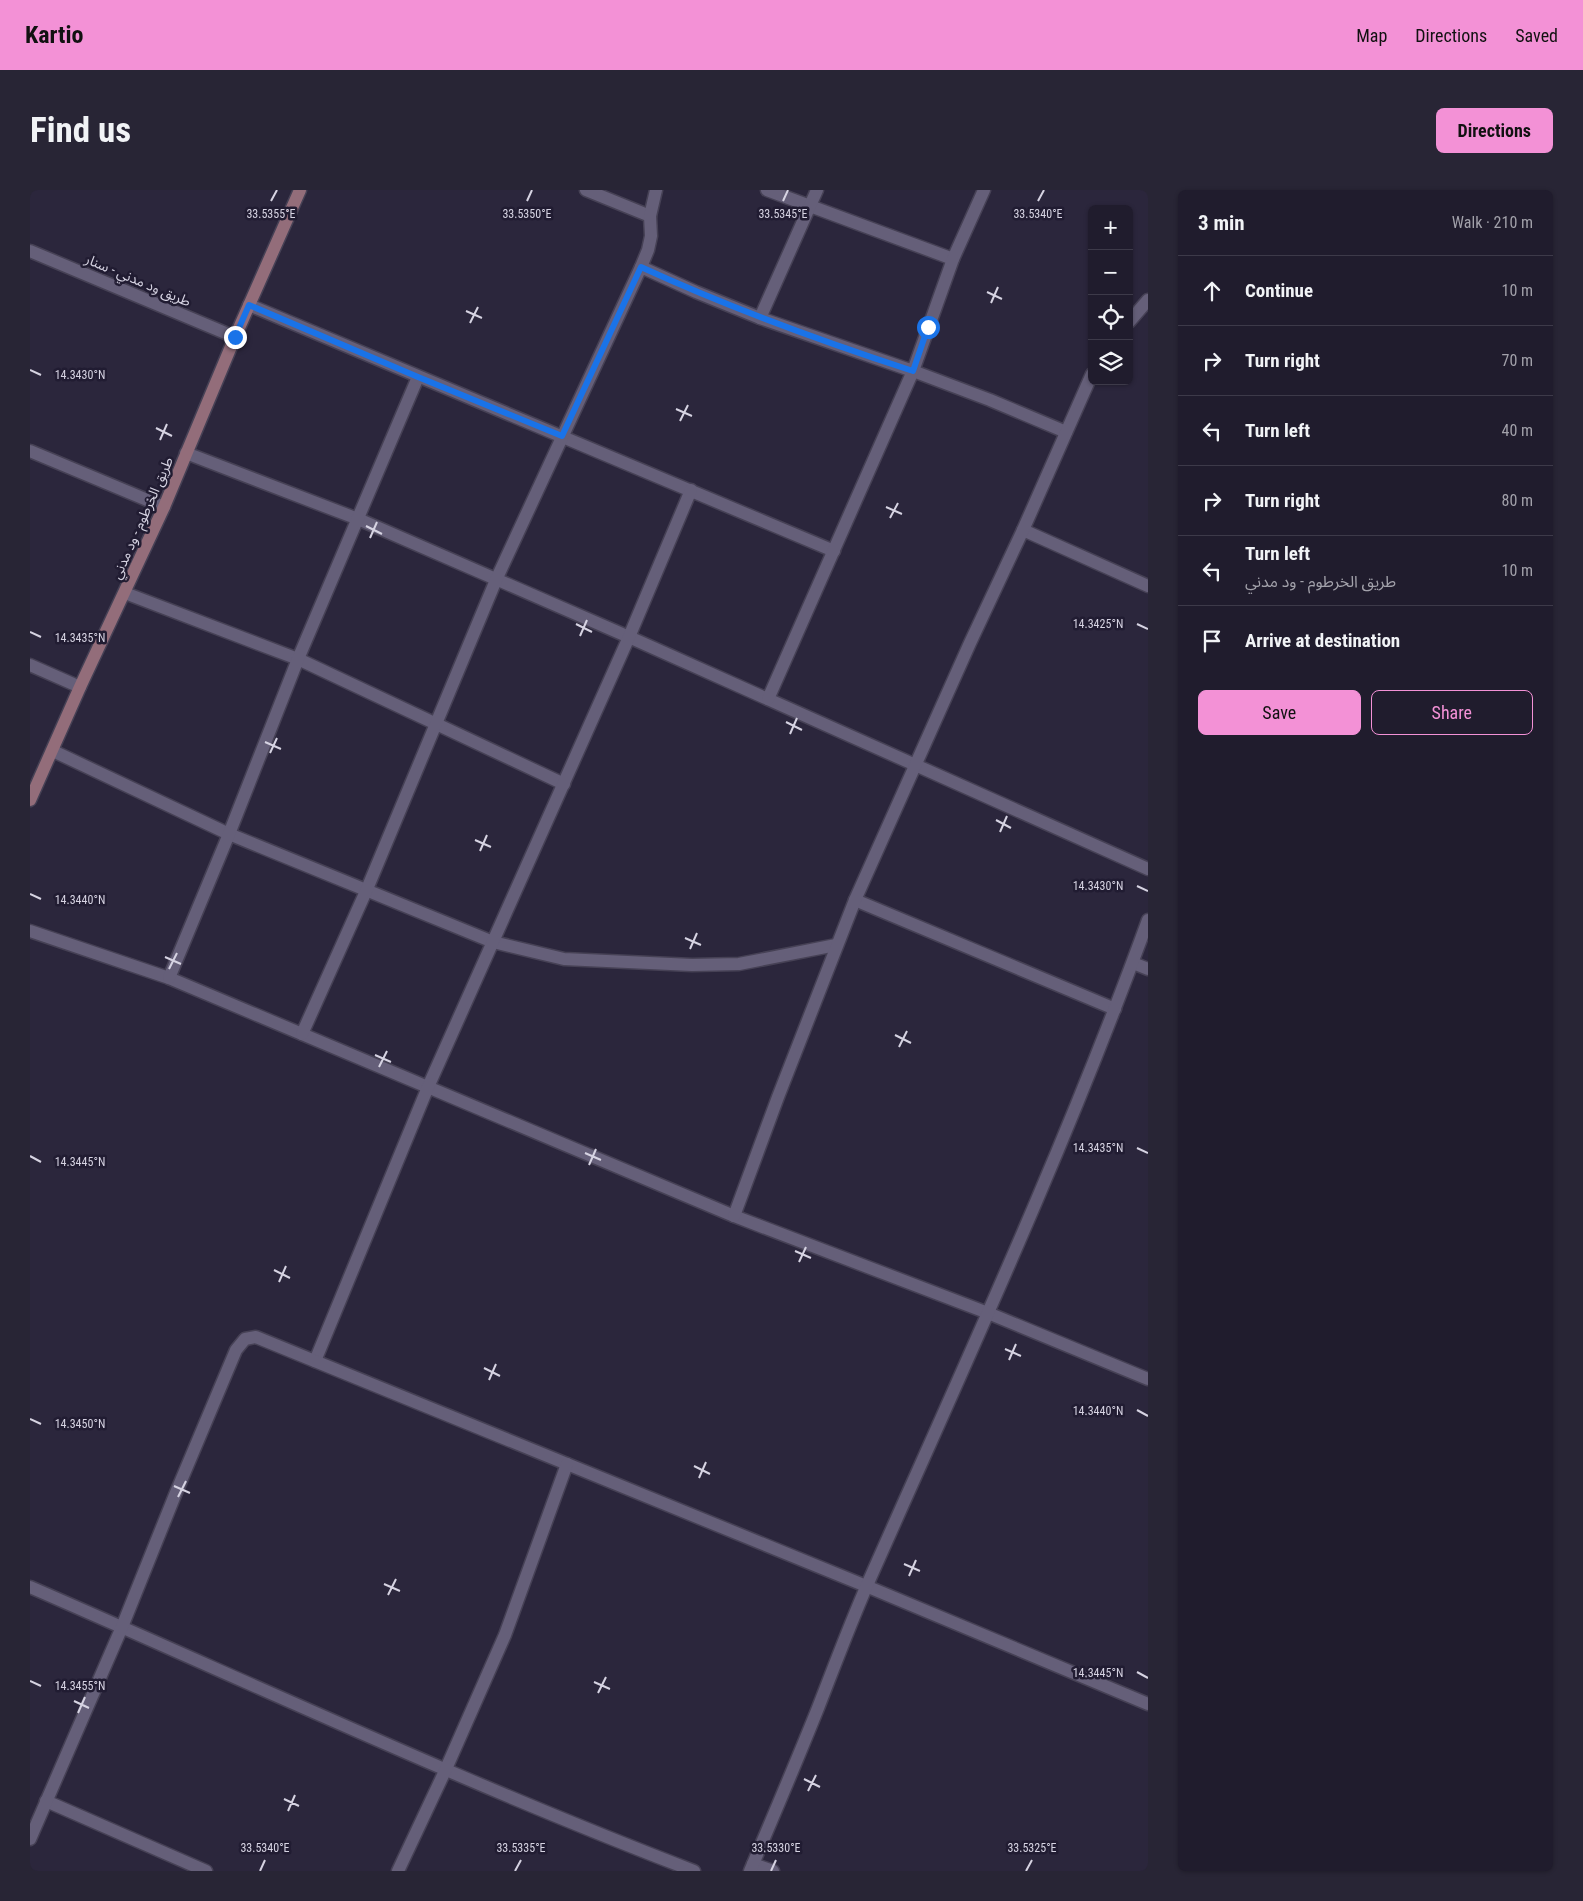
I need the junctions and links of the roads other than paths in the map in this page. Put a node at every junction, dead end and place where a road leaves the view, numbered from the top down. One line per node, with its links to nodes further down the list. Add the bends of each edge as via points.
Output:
1 (300, 190): 13 (street, طريق الخرطوم - ود مدني)
2 (586, 190): 8 (street)
3 (656, 190): 8 (street)
4 (767, 190): 7 (street)
5 (817, 190): 7 (street)
6 (984, 190): 10 (street)
7 (810, 206): 10 (street); 15 (street)
8 (650, 216): 11 (street, via 651,236)
9 (30, 251): 16 (street, طريق ود مدني - سنار)
10 (953, 259): 17 (street)
11 (641, 267): 15 (street); 21 (street)
12 (1148, 300): 14 (street)
13 (249, 305): 16 (street, طريق الخرطوم - ود مدني); 18 (street)
14 (1133, 317)
15 (760, 318): 17 (street)
16 (235, 337): 23 (street, طريق الخرطوم - ود مدني)
17 (913, 371): 20 (street); 28 (street)
18 (418, 377): 21 (street); 26 (street)
19 (1088, 383): 20 (street)
20 (1066, 432): 27 (street)
21 (562, 436): 24 (street); 29 (street)
22 (30, 451): 25 (street)
23 (186, 453): 25 (street, طريق الخرطوم - ود مدني); 26 (street)
24 (692, 490): 28 (street); 32 (street)
25 (164, 507): 31 (street, طريق الخرطوم - ود مدني)
26 (358, 520): 29 (street); 33 (street)
27 (1023, 530): 30 (street); 39 (street)
28 (834, 551): 36 (street)
29 (496, 580): 32 (street); 37 (street)
30 (1148, 586)
31 (125, 592): 33 (street); 35 (street, طريق الخرطوم - ود مدني)
32 (629, 637): 36 (street); 40 (street)
33 (298, 659): 37 (street); 42 (street)
34 (30, 665): 35 (street)
35 (80, 687): 38 (street, طريق الخرطوم - ود مدني)
36 (768, 699): 39 (street)
37 (436, 723): 40 (street); 44 (street)
38 (53, 751): 41 (street, طريق الخرطوم - ود مدني); 42 (street)
39 (915, 764): 43 (street); 45 (street)
40 (564, 784): 48 (street)
41 (30, 800)
42 (229, 834): 44 (street); 52 (street)
43 (1148, 869)
44 (367, 889): 48 (street); 54 (street)
45 (854, 900): 49 (street); 53 (street)
46 (1148, 920): 50 (street)
47 (30, 931): 52 (street)
48 (493, 942): 49 (street, via 564,959 692,965 739,964); 55 (street)
49 (836, 945): 56 (street)
50 (1133, 963): 51 (street); 53 (street)
51 (1148, 969)
52 (169, 978): 54 (street)
53 (1115, 1009): 57 (street)
54 (302, 1034): 55 (street)
55 (428, 1087): 56 (street); 58 (street)
56 (734, 1216): 57 (street)
57 (988, 1313): 59 (street); 61 (street)
58 (315, 1361): 60 (street); 63 (street, via 256,1338 245,1339 236,1350)
59 (1148, 1379)
60 (567, 1464): 61 (street); 65 (street, via 505,1635)
61 (866, 1586): 64 (street); 68 (street)
62 (30, 1587): 63 (street)
63 (122, 1627): 65 (street); 66 (street)
64 (1148, 1704)
65 (445, 1771): 70 (street); 71 (street)
66 (46, 1801): 67 (street); 69 (street)
67 (30, 1839)
68 (752, 1867): 72 (street)
69 (206, 1871)
70 (398, 1871)
71 (694, 1871)
72 (773, 1871)

